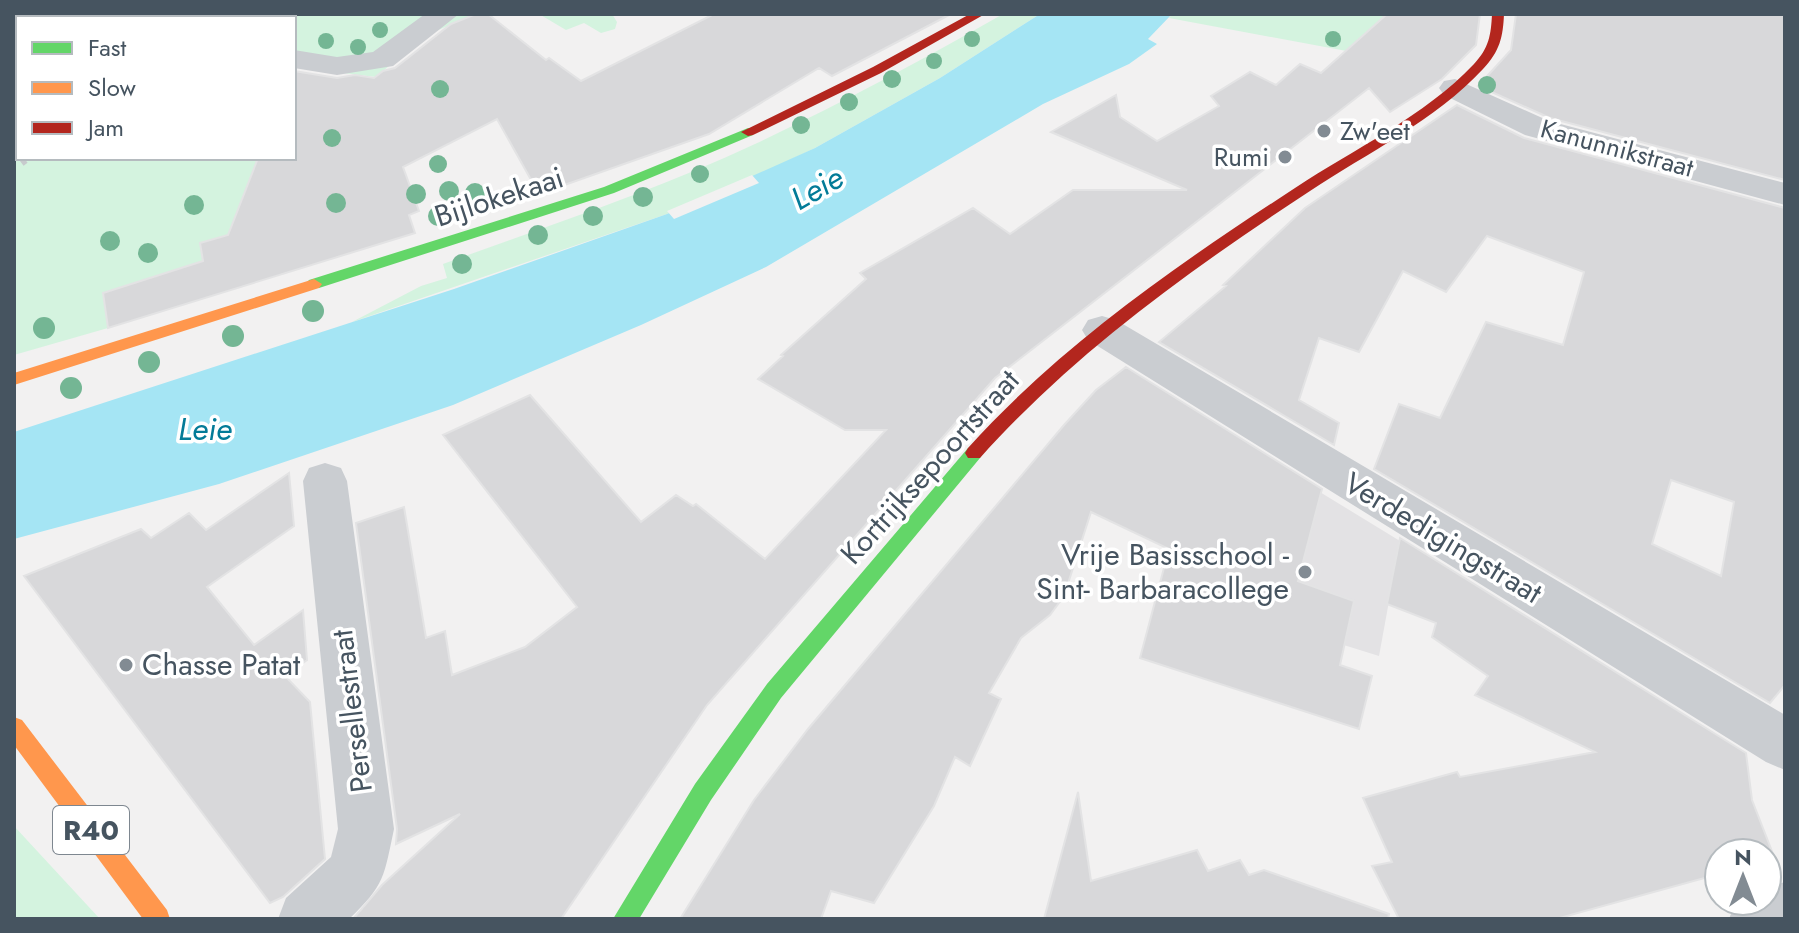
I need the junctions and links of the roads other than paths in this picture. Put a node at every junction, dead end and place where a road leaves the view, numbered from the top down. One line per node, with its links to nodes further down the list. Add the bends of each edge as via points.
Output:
1 (444, 14): 4 (street, via 382,60 337,66)
2 (979, 14): 8 (street, Bijlokekaai, via 743,135 609,190)
3 (1498, 14): 5 (street, Kortrijksepoortstraat, via 1494,48)
4 (296, 59)
5 (1455, 88): 6 (street, Kanunnikstraat, via 1537,128); 7 (street, Kortrijksepoortstraat)
6 (1785, 194)
7 (1102, 330): 11 (street, Verdedigingstraat); 15 (street, Kortrijksepoortstraat, via 992,431 774,691 703,792)
8 (14, 379)
9 (325, 481): 14 (street, Persellestraat, via 366,829 356,873)
10 (14, 727): 13 (street, R40)
11 (1785, 744)
12 (1785, 911): 16 (street)
13 (158, 919)
14 (307, 919)
15 (625, 919)
16 (1758, 919)

